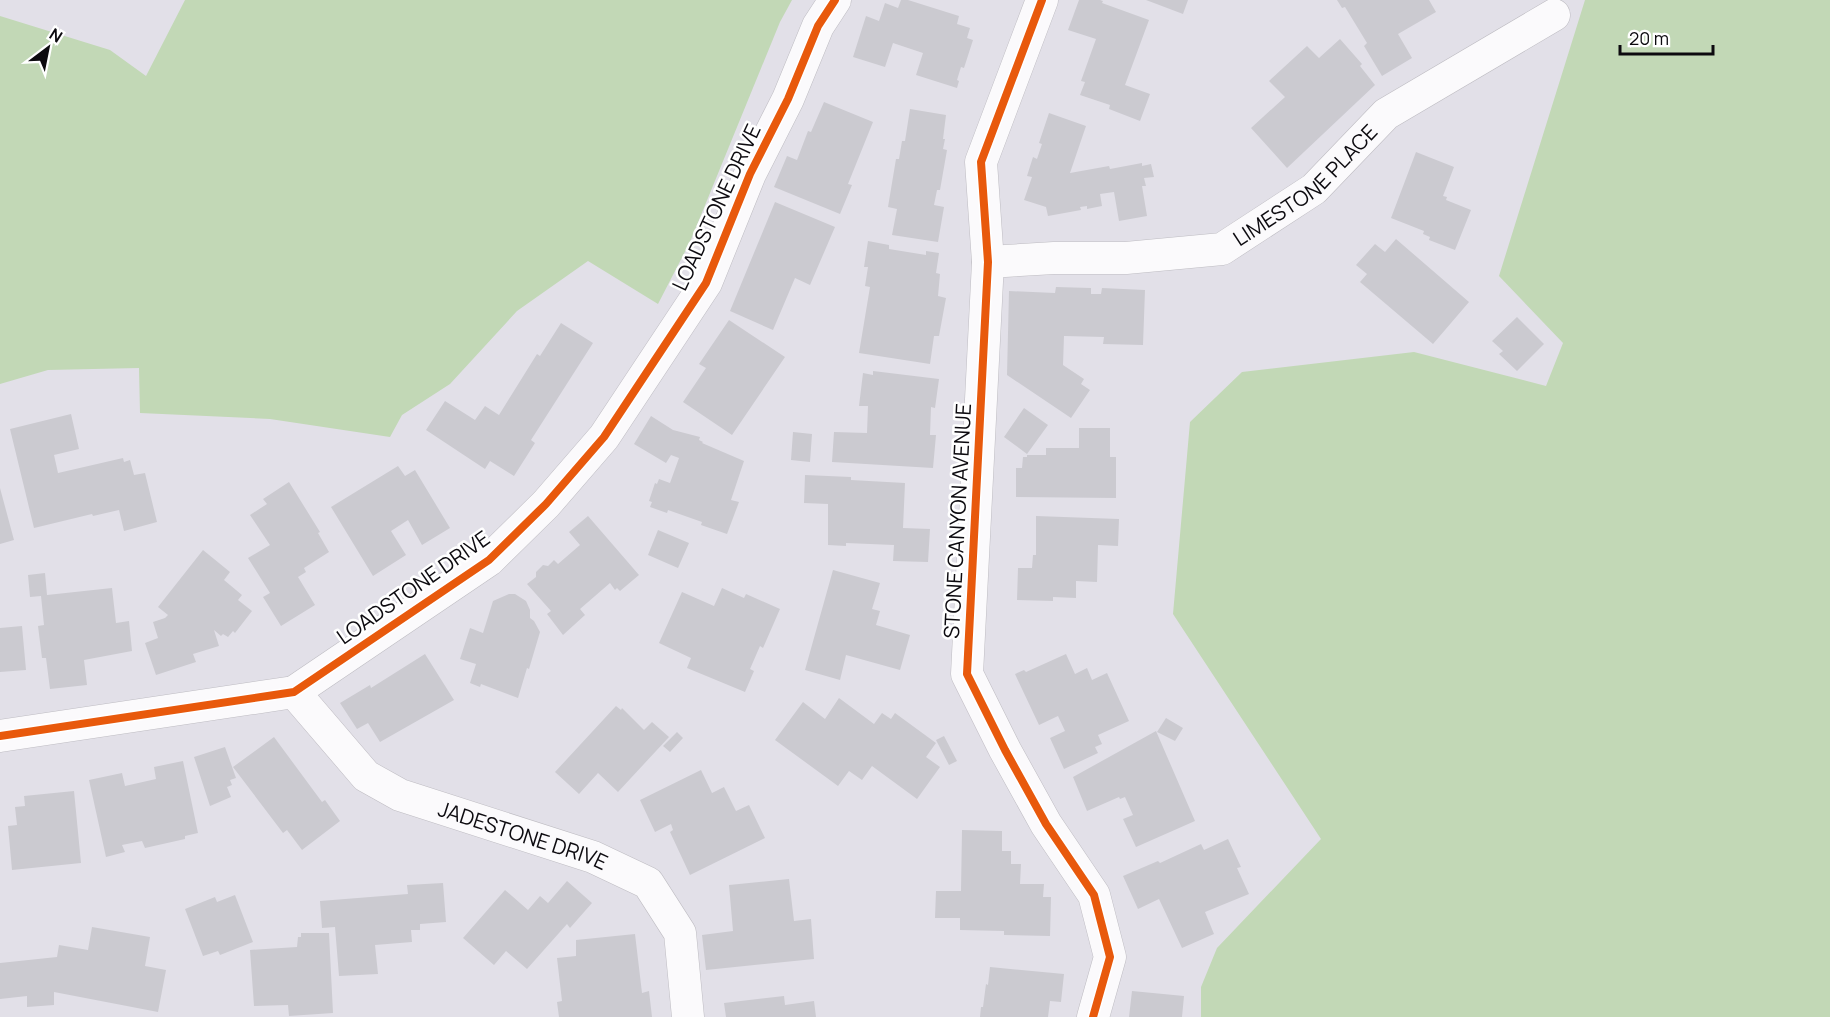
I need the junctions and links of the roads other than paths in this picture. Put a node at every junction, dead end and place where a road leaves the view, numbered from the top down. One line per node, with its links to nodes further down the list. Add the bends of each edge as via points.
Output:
1 (835, 0): 5 (street, LOADSTONE DRIVE, via 818,26 788,99 750,174 706,283 604,436 546,504 489,560)
2 (1042, 0): 4 (street, STONE CANYON AVENUE, via 981,162)
3 (1554, 15): 4 (street, LIMESTONE PLACE, via 1386,114 1314,189 1222,249 1126,258)
4 (988, 262): 8 (street, STONE CANYON AVENUE, via 967,674 1046,824 1094,895 1110,957)
5 (294, 692): 6 (street, LOADSTONE DRIVE); 7 (street, JADESTONE DRIVE, via 366,776 400,795 593,857 648,883 680,933)
6 (0, 736)
7 (688, 1017)
8 (1093, 1017)

